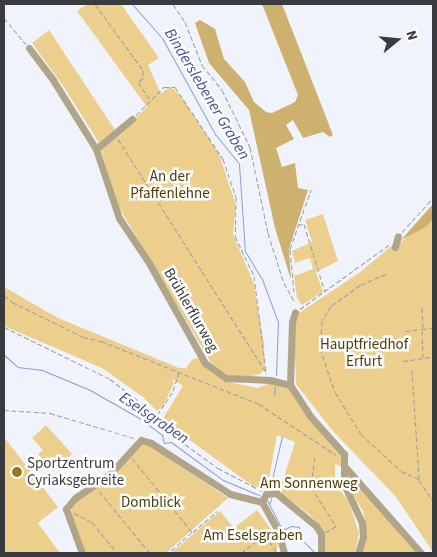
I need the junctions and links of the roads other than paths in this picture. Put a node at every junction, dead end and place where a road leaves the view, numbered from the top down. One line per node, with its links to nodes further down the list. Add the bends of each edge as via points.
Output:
1 (29, 48): 3 (street, Brühlerflurweg)
2 (132, 119): 3 (street)
3 (96, 149): 7 (street, Brühlerflurweg, via 119,218 149,263 205,363 226,378 270,380)
4 (398, 236): 5 (street)
5 (396, 247)
6 (295, 312): 7 (street)
7 (290, 385): 8 (street, via 311,417 344,454)
8 (346, 465): 13 (street, via 344,484 360,512 362,523 363,537); 14 (street)
9 (262, 502): 10 (street, via 230,494 151,442 141,440 95,486 75,498 66,509); 11 (street, via 279,533); 12 (street, via 266,494 276,493 316,526 322,535)
10 (82, 553)
11 (284, 553)
12 (321, 553)
13 (358, 553)
14 (422, 553)

